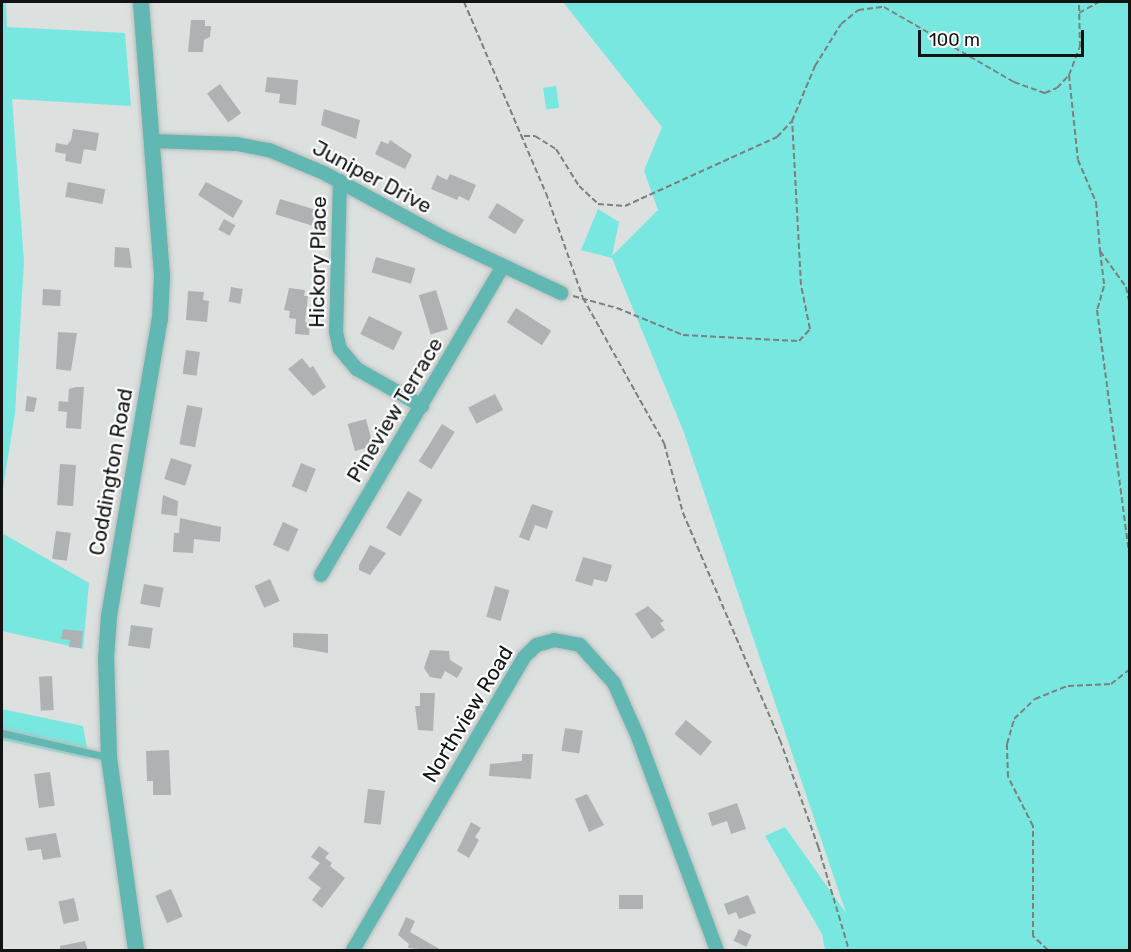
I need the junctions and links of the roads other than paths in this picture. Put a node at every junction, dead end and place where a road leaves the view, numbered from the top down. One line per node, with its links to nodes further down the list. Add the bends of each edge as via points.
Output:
1 (141, 2): 2 (street, Coddington Road)
2 (152, 141): 3 (street, Juniper Drive, via 249,146 292,159); 9 (street, Coddington Road, via 161,297 140,447 108,616)
3 (340, 181): 4 (street, Juniper Drive); 6 (street, Hickory Place, via 336,332 340,349 357,369)
4 (503, 266): 5 (street, Juniper Drive); 6 (street, Pineview Terrace)
5 (561, 293)
6 (422, 406): 7 (street, Pineview Terrace)
7 (321, 575)
8 (2, 733): 9 (lane)
9 (110, 757): 10 (street, Coddington Road)
10 (136, 951)
11 (354, 951): 12 (street, Northview Road, via 524,657 537,645 554,640 580,645 614,683 640,742)
12 (717, 951)

